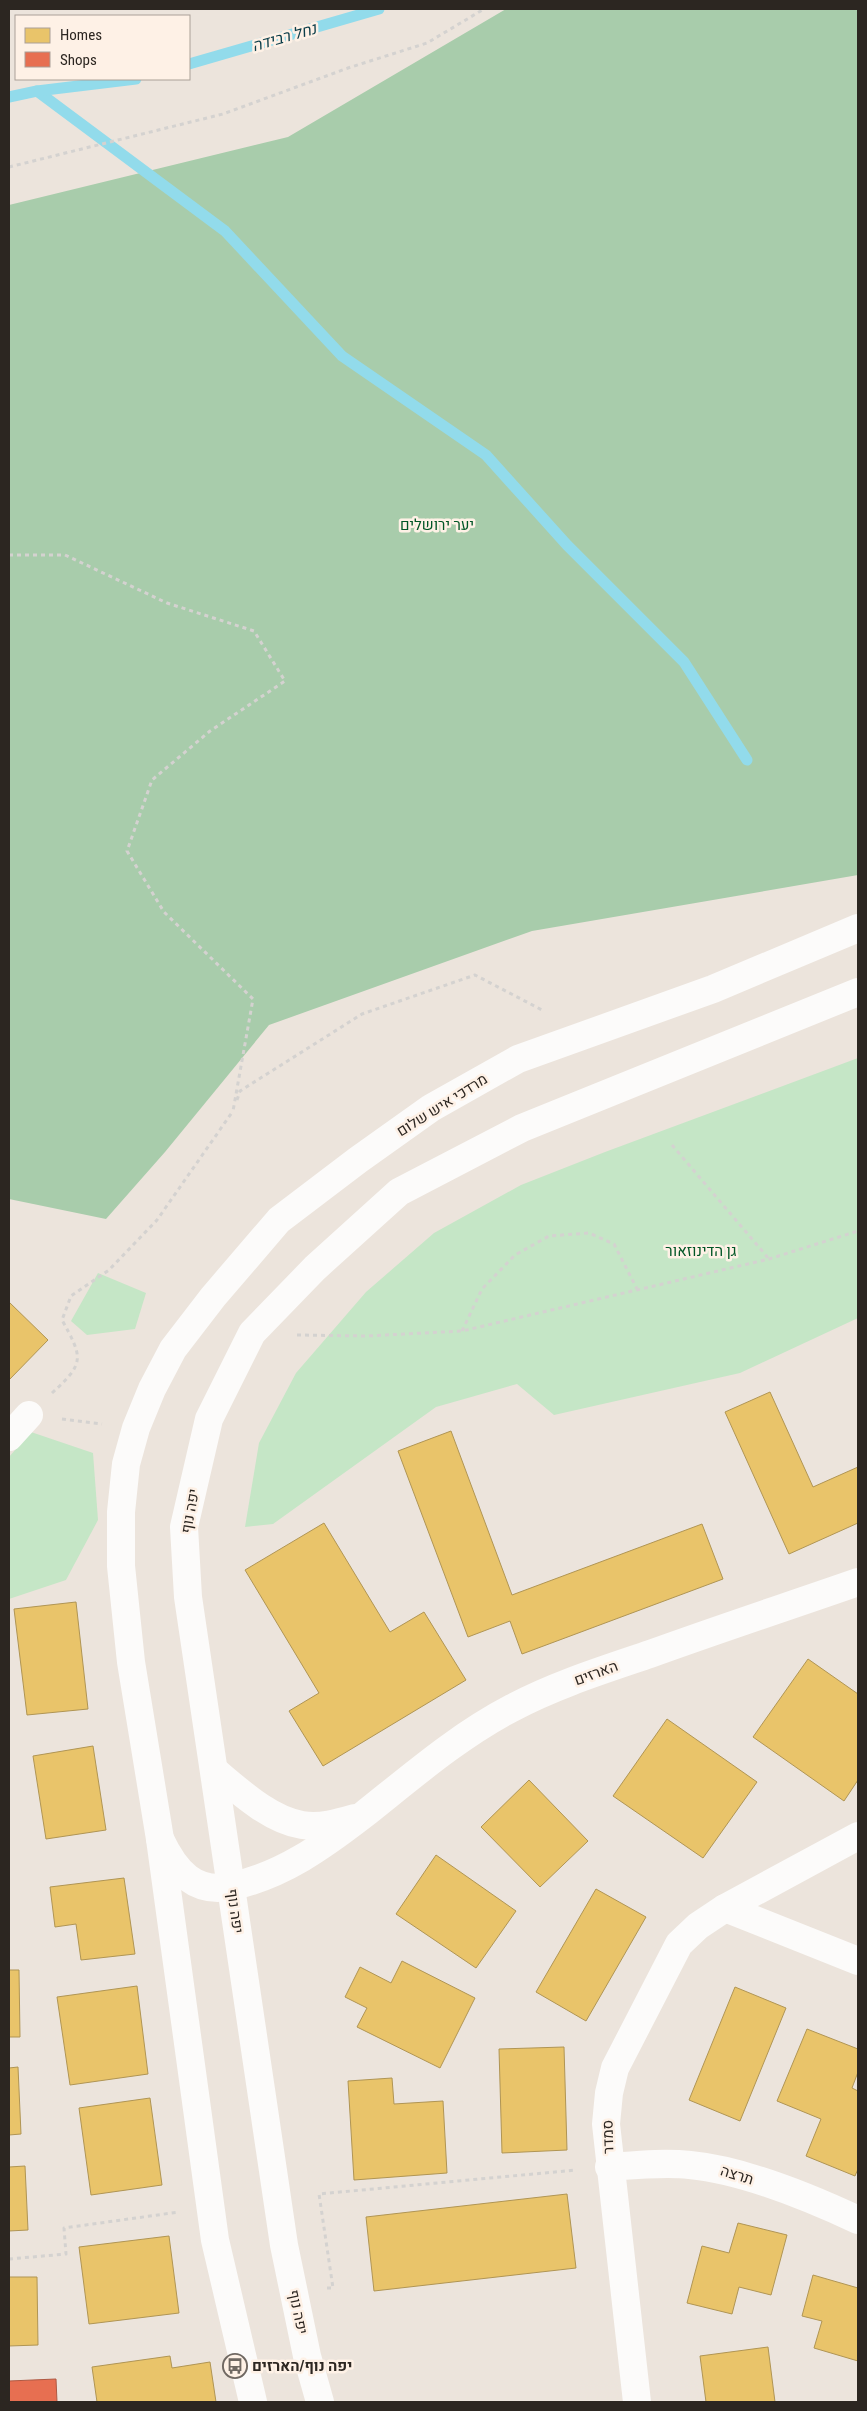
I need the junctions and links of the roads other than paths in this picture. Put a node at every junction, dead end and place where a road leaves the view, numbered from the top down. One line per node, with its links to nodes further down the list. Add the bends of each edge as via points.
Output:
1 (858, 928): 9 (main road, מרדכי איש שלום, via 713,989 518,1059 432,1108 279,1220 173,1349 136,1428 126,1464 121,1512 121,1566 132,1662)
2 (858, 992): 6 (main road, יפה נוף, via 522,1128 399,1192 315,1268 252,1333 209,1419 184,1528 188,1598)
3 (29, 1415): 4 (main road)
4 (9, 1437)
5 (858, 1582): 7 (main road, הארזים, via 544,1692 479,1727)
6 (215, 1771): 7 (main road, הארזים, via 243,1795 292,1823 336,1824); 10 (main road, יפה נוף)
7 (362, 1816): 10 (main road, הארזים, via 331,1841 289,1866)
8 (858, 1836): 11 (main road, סמדר)
9 (160, 1839): 10 (main road, הארזים, via 170,1862 183,1875 200,1885); 15 (main road, via 215,2240)
10 (232, 1887): 16 (main road, יפה נוף, via 284,2245)
11 (725, 1908): 12 (main road); 13 (main road, סמדר, via 679,1944 615,2068 606,2124)
12 (858, 1961)
13 (609, 2167): 14 (main road, תרצה, via 689,2165 726,2170); 17 (main road, סמדר)
14 (858, 2220)
15 (253, 2402)
16 (320, 2402)
17 (637, 2402)

